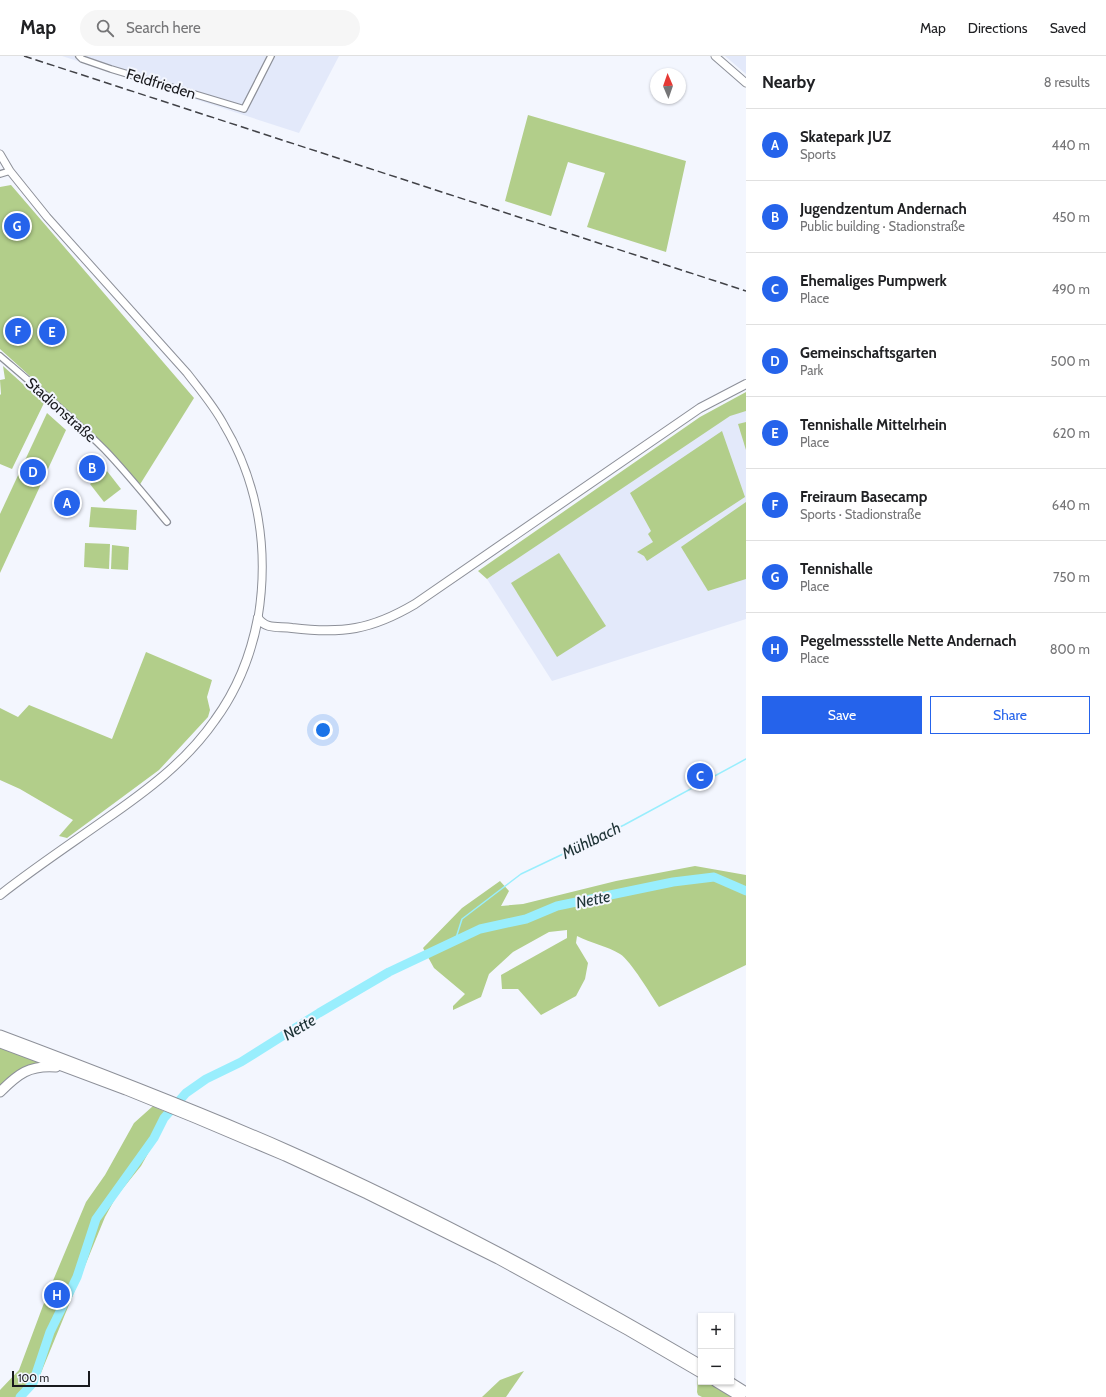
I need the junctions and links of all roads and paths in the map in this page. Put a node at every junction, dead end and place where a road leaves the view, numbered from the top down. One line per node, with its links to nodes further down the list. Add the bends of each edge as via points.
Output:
1 (79, 56): 2 (street, Feldfrieden, via 112,69 244,109)
2 (271, 56)
3 (715, 56): 4 (street)
4 (746, 83)
5 (0, 154): 6 (street)
6 (10, 171): 7 (street); 11 (street, via 47,217 187,373 231,436 248,476 259,518 263,575)
7 (0, 174)
8 (0, 356): 10 (street, Stadionstraße, via 96,441)
9 (746, 384): 13 (main road, via 700,408 395,616 348,630)
10 (166, 522)
11 (258, 618): 12 (main road, via 264,624); 13 (main road); 14 (main road)
12 (274, 627): 13 (main road); 14 (main road, via 264,631)
13 (290, 628)
14 (252, 643): 15 (main road, via 245,666 229,699 194,746 149,788)
15 (0, 895)
16 (0, 1035): 20 (highway)
17 (0, 1043): 18 (highway)
18 (71, 1070): 19 (highway, via 46,1067 28,1070 11,1080); 20 (highway)
19 (0, 1092)
20 (143, 1093): 21 (highway)
21 (197, 1114): 22 (highway, via 287,1150 496,1250); 23 (highway, via 484,1252)
22 (698, 1363)
23 (698, 1371)
24 (734, 1384): 26 (highway)
25 (721, 1385): 27 (highway)
26 (746, 1392)
27 (741, 1397)

